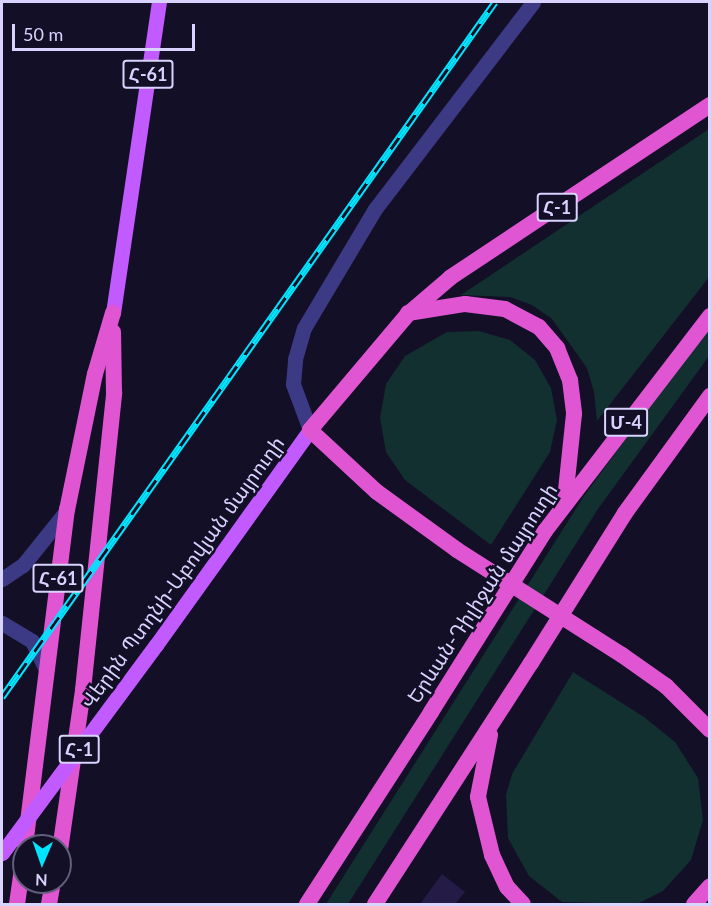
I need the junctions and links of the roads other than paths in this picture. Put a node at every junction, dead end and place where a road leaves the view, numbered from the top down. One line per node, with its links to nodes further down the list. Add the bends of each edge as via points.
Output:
1 (159, 2): 4 (main road, Հ-61)
2 (533, 2): 8 (street, via 375,209 304,328 293,384)
3 (710, 105): 5 (highway, Հ-1, via 450,278)
4 (113, 314): 10 (highway, Հ-61, via 95,374); 17 (highway, Հ-61, via 114,393 83,690)
5 (408, 314): 8 (highway, Հ-1); 9 (highway, via 465,304 505,309 539,327 557,348 570,380 574,414)
6 (710, 316): 9 (highway, Երևան-Դիլիջան մայրուղի / Մ-4)
7 (710, 396): 14 (highway, Մ-4, bridge, via 625,513)
8 (310, 430): 15 (highway, via 377,492 457,550 640,667 666,686); 18 (main road, Վերին Պտղնի-Աբովյան մայրուղի / Հ-1, bridge)
9 (565, 499): 20 (highway, Երևան-Դիլիջան մայրուղի / Մ-4, bridge)
10 (67, 510): 11 (street, via 23,566); 13 (highway, Հ-61)
11 (2, 579)
12 (2, 623): 13 (street, via 32,641)
13 (46, 670): 16 (highway, Հ-61)
14 (495, 717): 21 (highway, Մ-4); 22 (highway, via 481,767 478,796 492,855 507,887)
15 (710, 730)
16 (26, 834)
17 (62, 834)
18 (2, 853)
19 (710, 886): 23 (highway)
20 (307, 904)
21 (375, 904)
22 (523, 904)
23 (694, 904)

